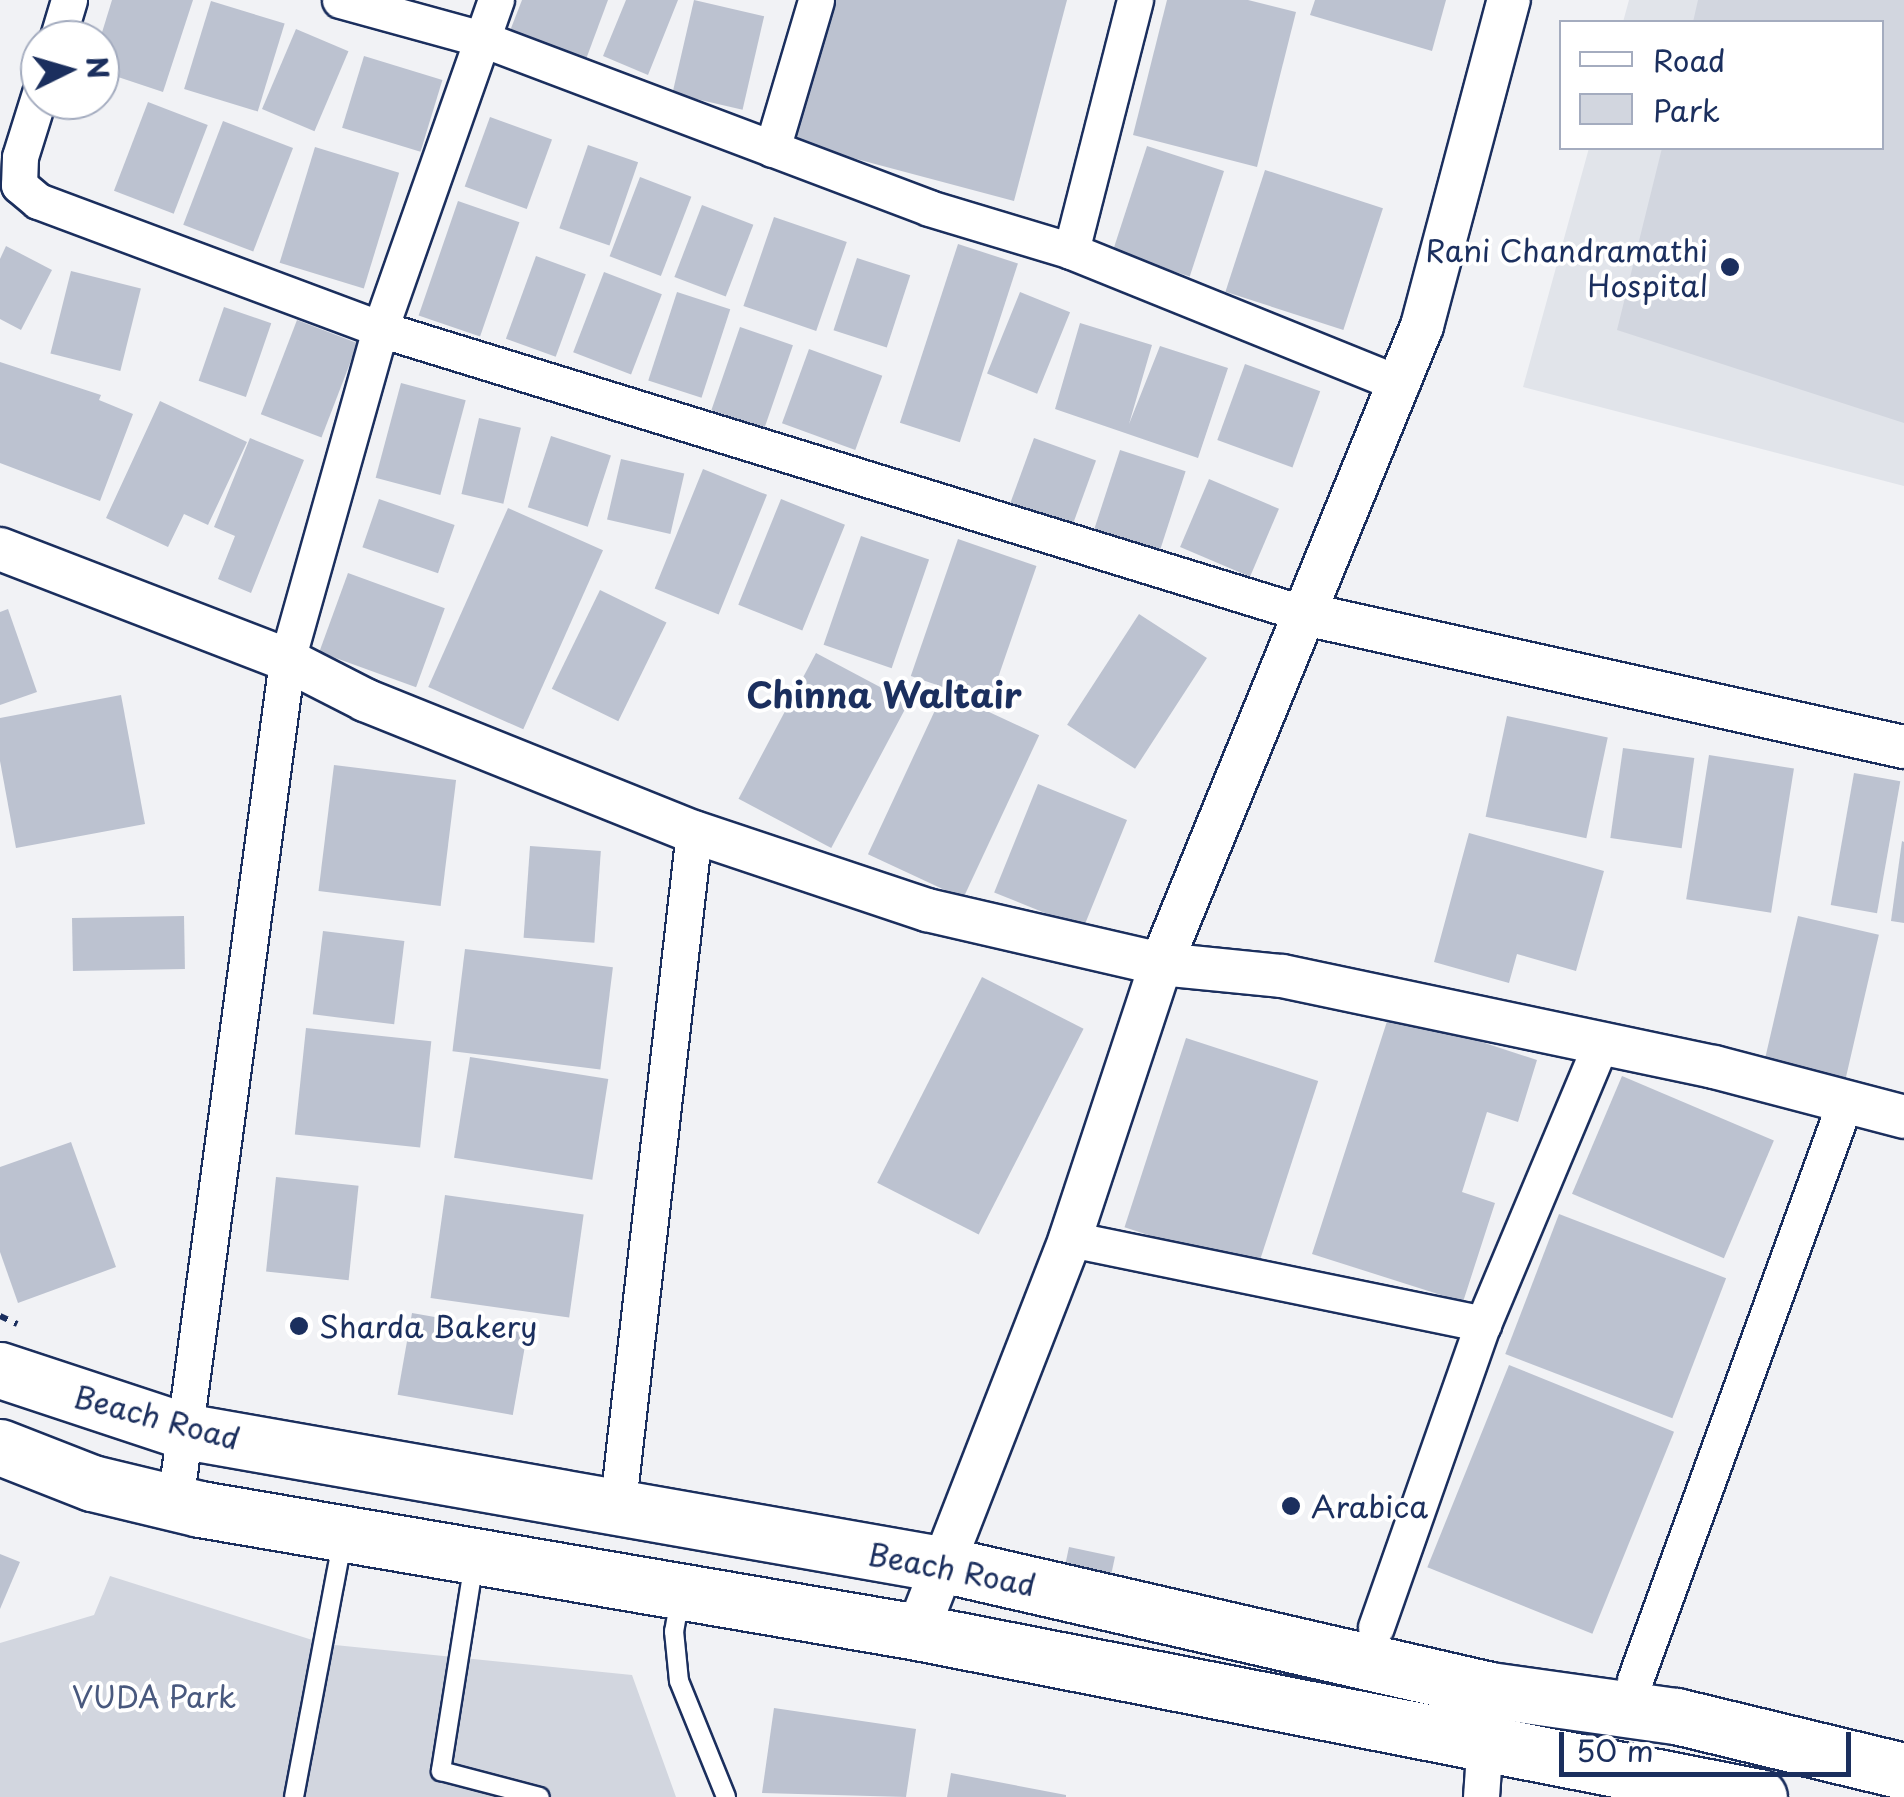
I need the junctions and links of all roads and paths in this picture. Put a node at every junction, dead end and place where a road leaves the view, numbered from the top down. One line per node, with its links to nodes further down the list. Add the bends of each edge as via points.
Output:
1 (340, 0): 6 (street)
2 (496, 0): 6 (street)
3 (816, 0): 8 (street)
4 (1135, 0): 9 (street)
5 (1509, 0): 11 (street)
6 (485, 40): 8 (street); 10 (street)
7 (32, 120): 10 (street, via 19,185 38,200)
8 (772, 150): 9 (street)
9 (1071, 251): 11 (street)
10 (380, 329): 13 (street); 14 (street)
11 (1401, 384): 13 (street)
12 (0, 549): 14 (street)
13 (1306, 614): 15 (street); 17 (street)
14 (287, 660): 16 (street, via 365,700); 24 (street)
15 (1904, 747)
16 (694, 832): 17 (street, via 927,910); 27 (street)
17 (1161, 964): 18 (street, via 1282,976); 21 (street)
18 (1600, 1046): 19 (street, via 1714,1067); 22 (street)
19 (1844, 1102): 20 (street); 34 (street)
20 (1904, 1117)
21 (1070, 1239): 22 (street); 30 (street)
22 (1483, 1324): 32 (street)
23 (0, 1370): 24 (main road, Beach Road)
24 (184, 1430): 26 (street); 27 (main road, Beach Road)
25 (0, 1447): 26 (main road, via 92,1483)
26 (175, 1503): 28 (main road)
27 (618, 1512): 30 (main road, Beach Road)
28 (344, 1535): 29 (main road); 38 (lane)
29 (475, 1558): 31 (main road); 39 (lane, via 441,1771)
30 (946, 1564): 33 (street); 35 (main road, Beach Road)
31 (681, 1593): 33 (main road); 40 (lane, via 674,1631 678,1681)
32 (1376, 1627)
33 (917, 1632): 37 (main road)
34 (1635, 1680)
35 (1490, 1690): 36 (main road, Beach Road, via 1676,1716); 37 (street)
36 (1904, 1770)
37 (1482, 1772): 41 (main road)
38 (294, 1797)
39 (540, 1797)
40 (726, 1797)
41 (1759, 1797)

